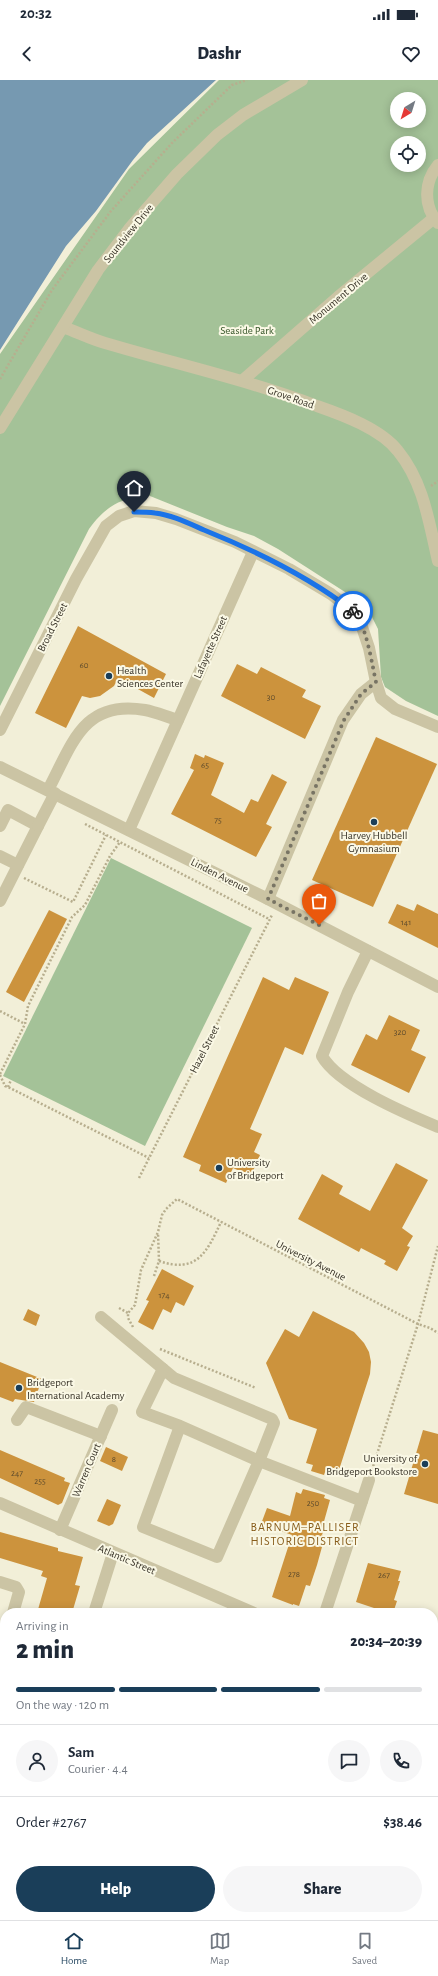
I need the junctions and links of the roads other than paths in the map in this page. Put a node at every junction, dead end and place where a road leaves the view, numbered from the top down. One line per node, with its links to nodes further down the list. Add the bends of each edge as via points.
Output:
1 (302, 80): 4 (street, Soundview Drive, via 243,115 217,135 177,174 129,229 98,270)
2 (438, 165): 3 (street, Monument Drive, via 430,177 427,189 427,200)
3 (436, 221): 5 (street, Monument Drive, via 338,297)
4 (63, 327): 5 (street, Grove Road, via 103,343); 6 (street, Soundview Drive)
5 (243, 380): 8 (street, Grove Road, via 342,415 374,432 397,450 411,469 425,503)
6 (0, 428)
7 (253, 552): 9 (street, via 325,590 358,615 369,648); 10 (street, Lafayette Street); 12 (street, Broad Street, via 176,518 156,513 134,512 119,516 106,526 76,579)
8 (438, 561)
9 (376, 682): 11 (street, via 381,698 394,709); 20 (street, via 361,694 344,720)
10 (178, 720): 14 (street, via 146,710 127,708 108,711 94,717 77,736); 17 (street, Lafayette Street)
11 (438, 727)
12 (0, 730)
13 (0, 766): 14 (street, Linden Avenue)
14 (51, 792): 16 (street); 17 (street, Linden Avenue)
15 (0, 826): 16 (street, via 8,810)
16 (38, 826): 19 (street)
17 (126, 828): 20 (street, Linden Avenue)
18 (0, 856): 19 (street)
19 (16, 869): 21 (street)
20 (268, 899): 22 (street, Linden Avenue)
21 (0, 901)
22 (368, 951): 23 (street, Linden Avenue); 24 (street, via 322,1056 342,1077 358,1087 401,1112)
23 (438, 987)
24 (438, 1127)
25 (101, 1317): 26 (street)
26 (163, 1369): 29 (street, via 142,1412); 31 (street, via 174,1378 272,1419 274,1423)
27 (112, 1410): 30 (street, Warren Court)
28 (17, 1420): 30 (street, via 26,1407)
29 (180, 1426): 31 (street); 31 (street, via 143,1527 217,1557)
30 (101, 1436): 35 (street, Warren Court)
31 (258, 1462): 33 (street)
32 (369, 1480): 33 (street)
33 (362, 1501): 41 (street)
34 (0, 1504): 35 (street, Atlantic Street)
35 (60, 1530): 36 (street, Atlantic Street)
36 (113, 1553): 39 (street); 40 (street, Atlantic Street)
37 (0, 1582): 38 (street, via 16,1587 19,1592)
38 (15, 1608)
39 (96, 1608)
40 (242, 1608)
41 (327, 1608)

